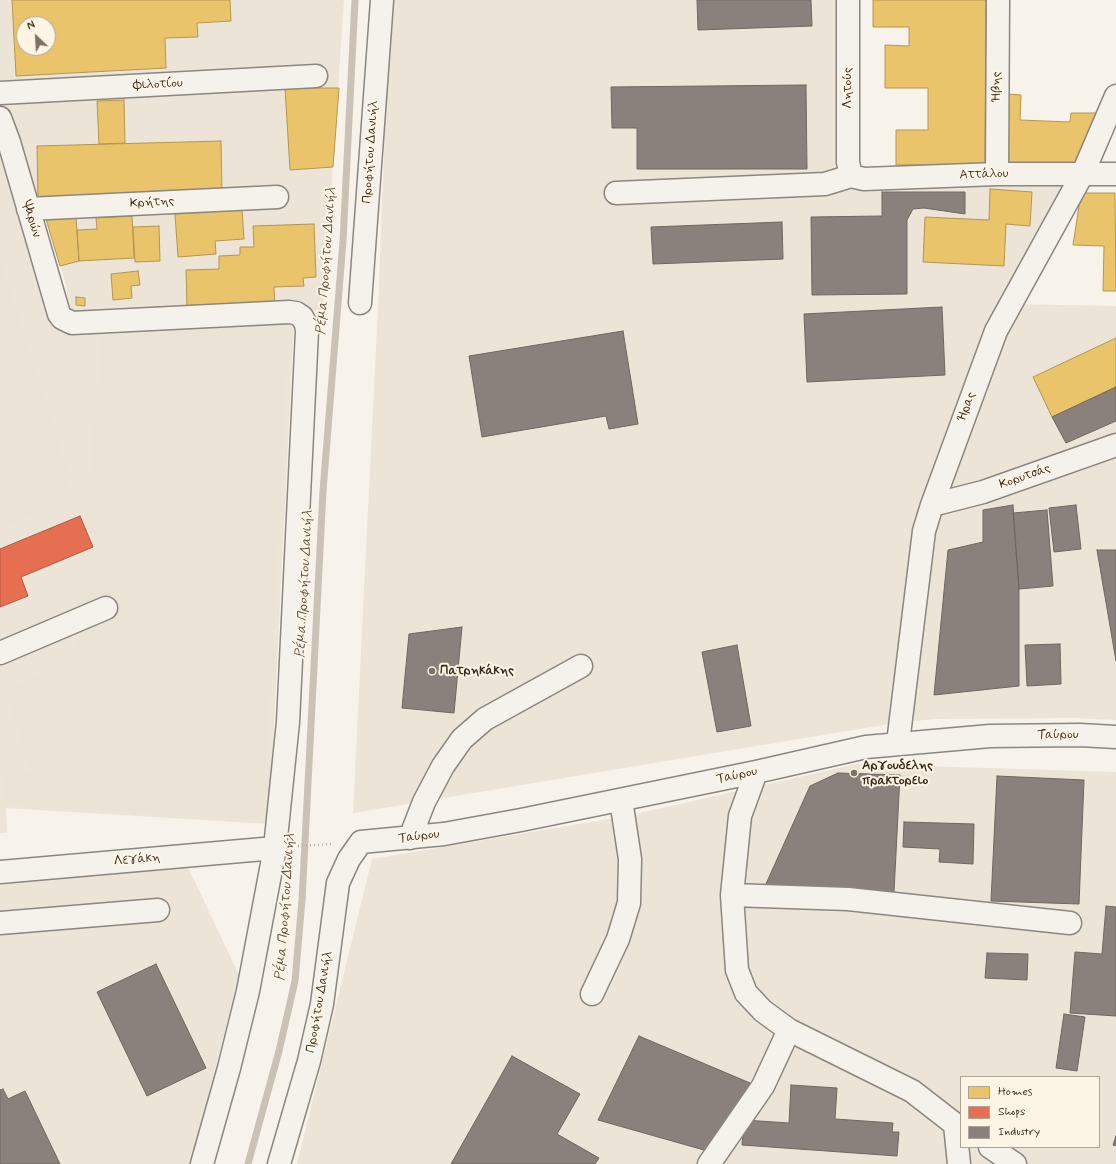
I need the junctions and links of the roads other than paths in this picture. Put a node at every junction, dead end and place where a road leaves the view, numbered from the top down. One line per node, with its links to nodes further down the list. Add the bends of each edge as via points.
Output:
1 (382, 0): 15 (street, Προφήτου Δανιήλ)
2 (848, 0): 11 (street, Λητούς, via 848,162)
3 (998, 0): 9 (street, Ήβης)
4 (316, 76): 5 (street, Φιλοτίου)
5 (0, 93)
6 (1116, 96): 8 (street, Ήρας)
7 (0, 118): 14 (street, Ψαρών)
8 (1083, 173): 9 (street, Αττάλου); 10 (street, Αττάλου); 17 (street, Ήρας, via 996,331)
9 (996, 174): 11 (street, Αττάλου, via 864,179)
10 (1116, 174)
11 (852, 176): 12 (street, via 825,184)
12 (616, 194)
13 (277, 197): 14 (street, Κρήτης)
14 (28, 209): 27 (street, Ψαρών, via 58,314 72,323 289,312 302,317 306,324)
15 (360, 303)
16 (1116, 445): 17 (street, Κορυτσάς, via 983,492)
17 (932, 505): 22 (street, Ήρας, via 924,531)
18 (106, 608): 19 (street)
19 (0, 653)
20 (581, 666): 25 (street, via 485,719 462,739 443,766 424,802)
21 (1116, 737): 22 (street, Ταύρου, via 990,736)
22 (898, 743): 23 (street, Ταύρου, via 866,747)
23 (756, 772): 24 (street, Ταύρου); 29 (street, via 740,816)
24 (621, 800): 25 (street, Ταύρου); 33 (street, via 630,859 629,903 618,939)
25 (410, 838): 26 (street, Ταύρου)
26 (361, 842): 38 (street, Προφήτου Δανιήλ, via 348,859 338,883 322,1004 309,1061)
27 (283, 847): 28 (street, Λεγάκη); 37 (street, via 229,1068)
28 (0, 872)
29 (732, 895): 32 (street, via 848,899); 34 (street, via 737,970 746,993)
30 (158, 910): 31 (street)
31 (0, 923)
32 (1070, 923)
33 (592, 994)
34 (789, 1030): 35 (street, via 912,1091); 39 (street, via 763,1086)
35 (958, 1127): 40 (street)
36 (991, 1148): 41 (street)
37 (202, 1164)
38 (279, 1164)
39 (710, 1164)
40 (959, 1164)
41 (1015, 1164)

